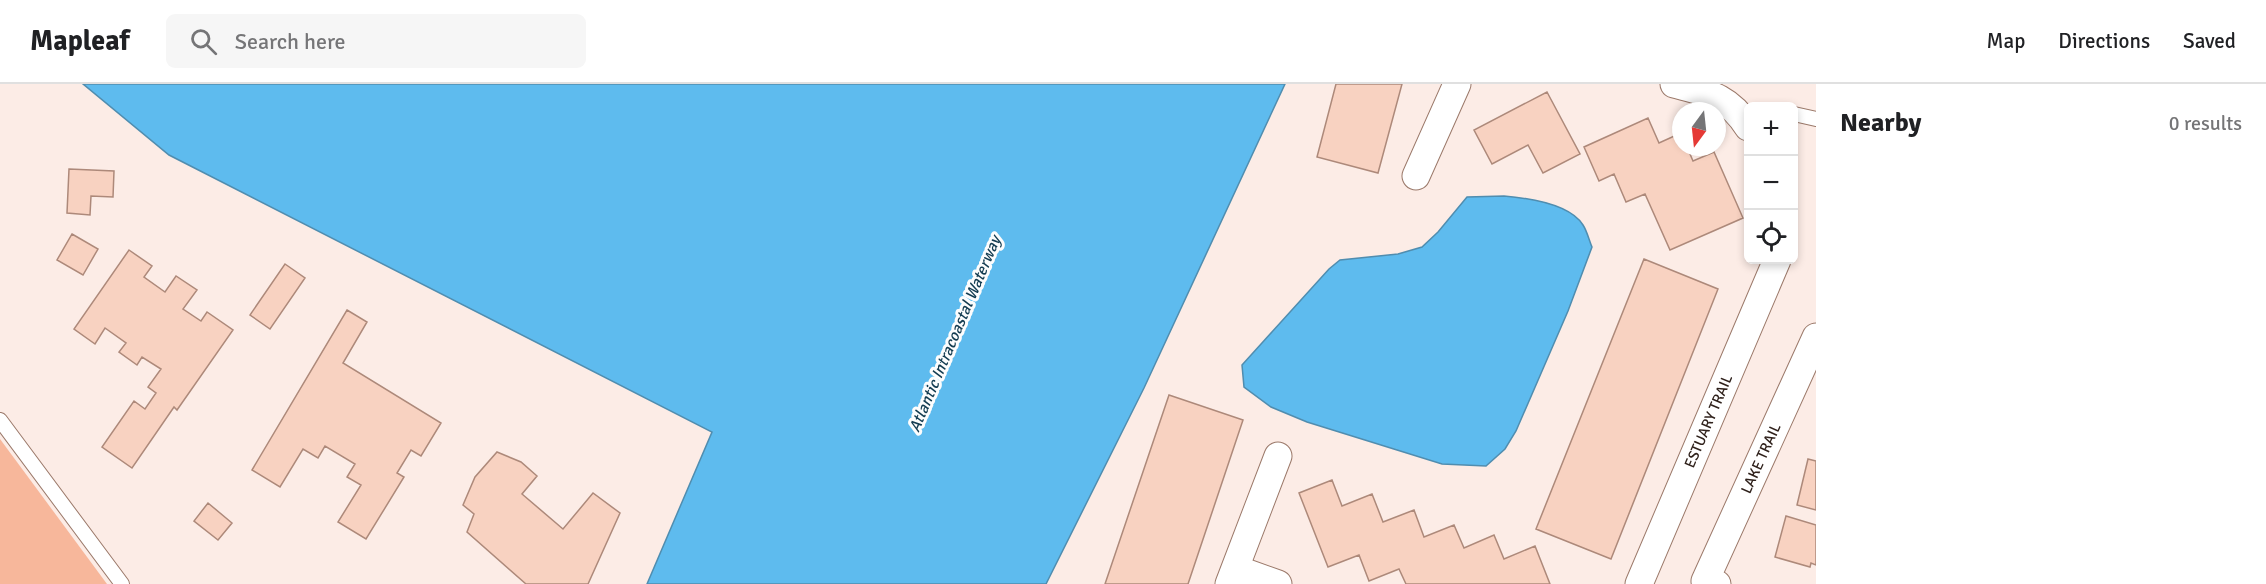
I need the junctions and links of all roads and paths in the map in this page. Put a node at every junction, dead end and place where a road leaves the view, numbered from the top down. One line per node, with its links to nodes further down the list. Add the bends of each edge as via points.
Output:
1 (1457, 84): 6 (street)
2 (1674, 84): 4 (street, via 1717,95)
3 (1798, 115): 5 (lane)
4 (1744, 117)
5 (1816, 119)
6 (1416, 176)
7 (1775, 264): 15 (street, ESTUARY TRAIL)
8 (1816, 337): 12 (street, LAKE TRAIL)
9 (0, 420): 13 (lane)
10 (1278, 456): 11 (street)
11 (1233, 576): 14 (street)
12 (1711, 582)
13 (122, 584)
14 (1278, 584)
15 (1639, 584)

